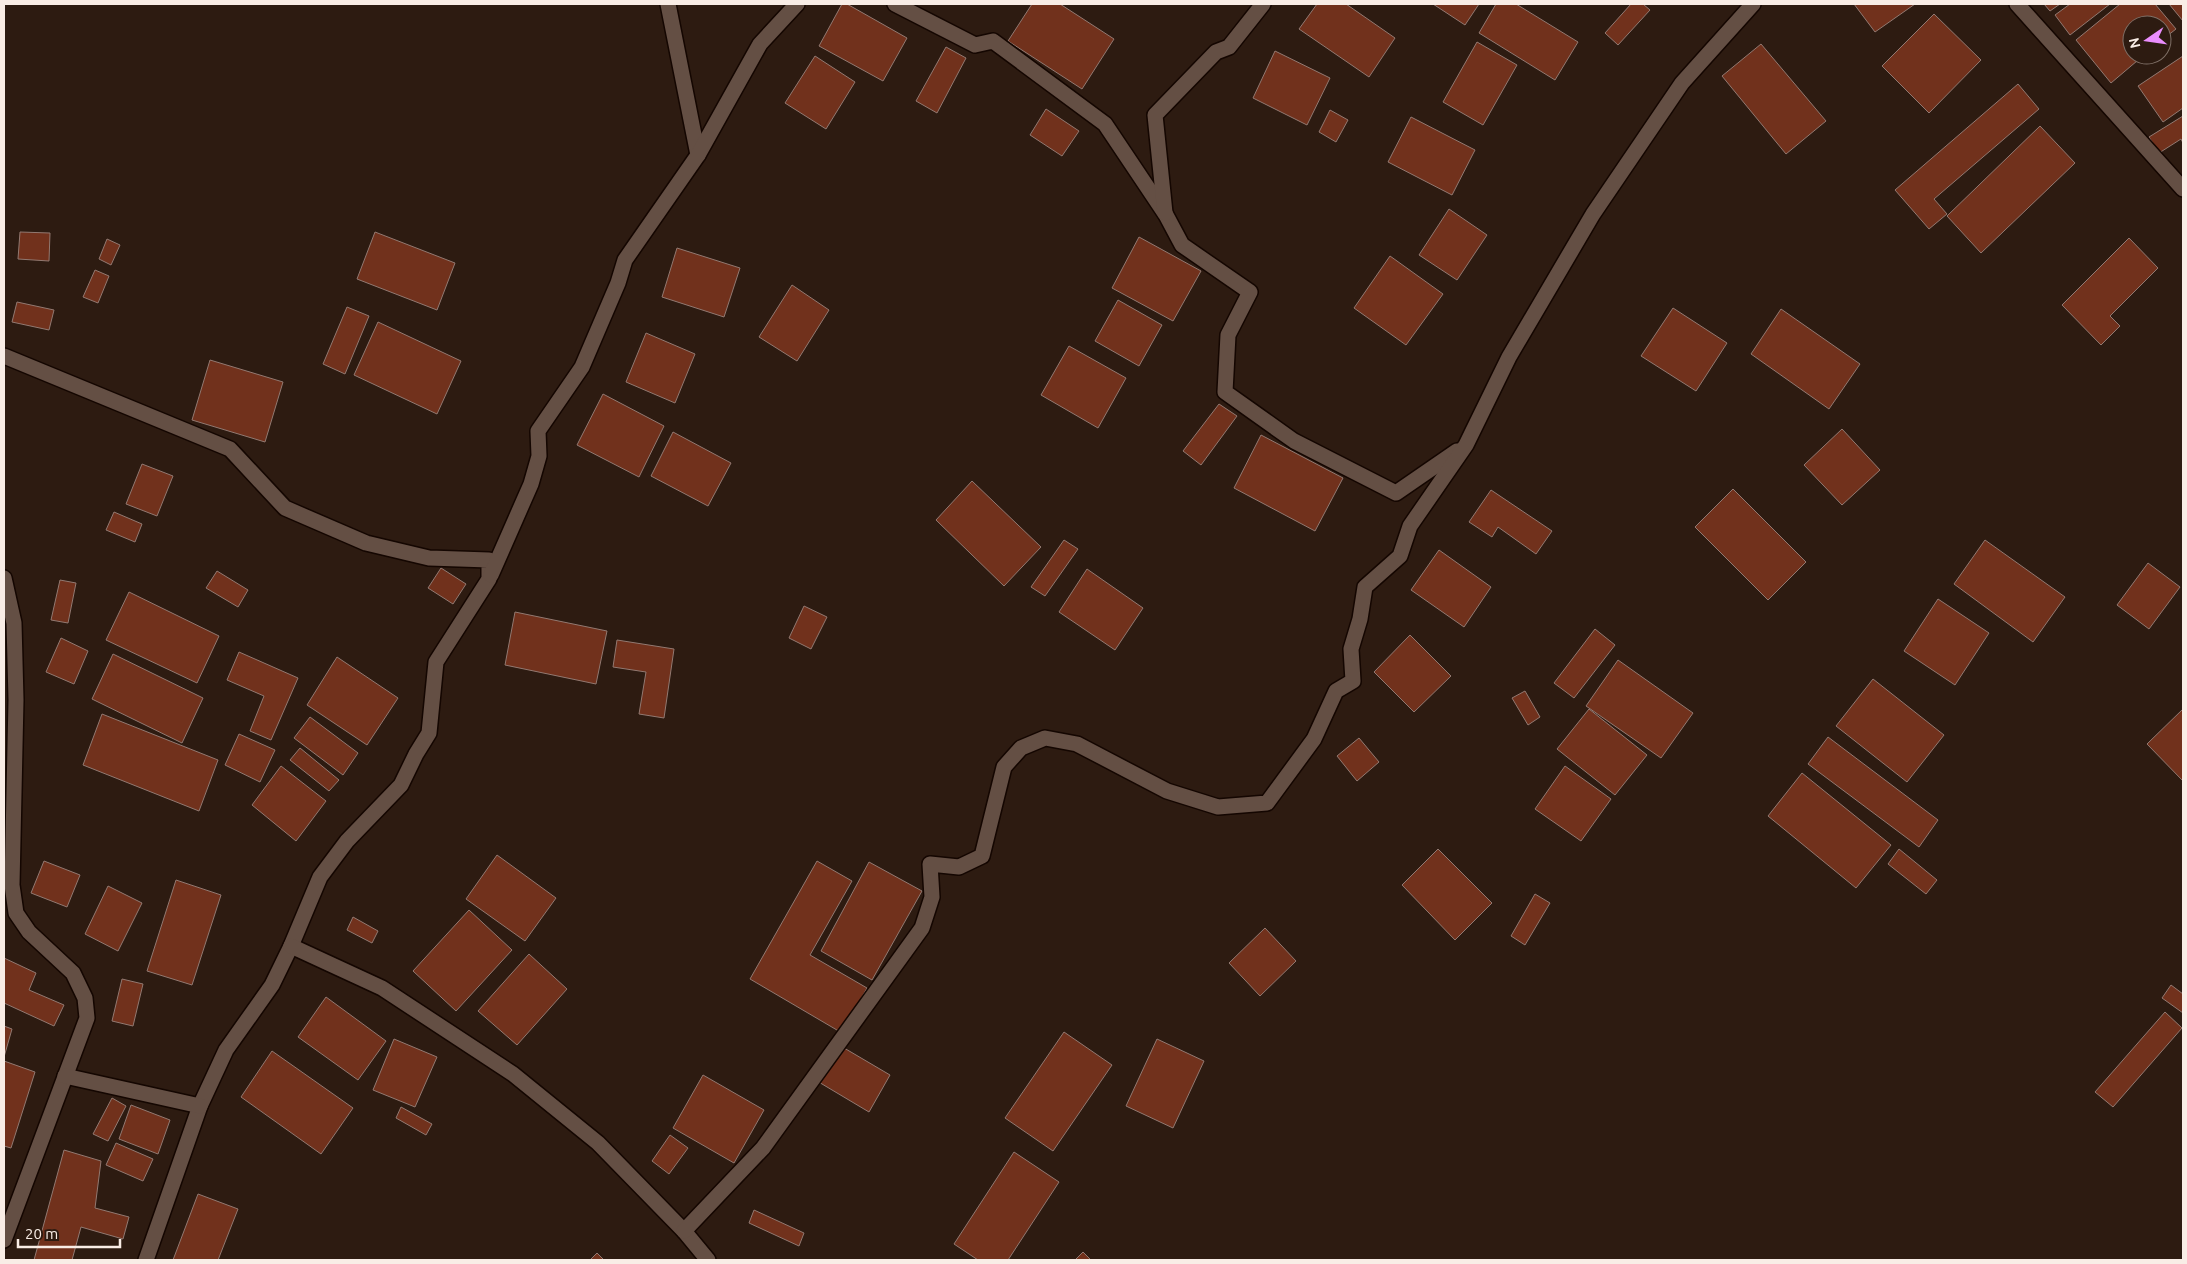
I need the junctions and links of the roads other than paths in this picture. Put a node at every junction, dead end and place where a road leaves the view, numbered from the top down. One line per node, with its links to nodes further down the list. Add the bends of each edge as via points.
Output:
1 (668, 4): 7 (street)
2 (797, 4): 7 (street, via 760,44)
3 (895, 4): 9 (street, via 976,45 993,41 1105,124)
4 (1263, 4): 9 (street, via 1229,47 1216,52 1156,115)
5 (1753, 4): 11 (street, via 1682,83 1593,214 1509,357)
6 (2017, 4): 8 (street)
7 (698, 155): 13 (street, via 625,260 582,368 538,431 539,456 531,484)
8 (2183, 189)
9 (1166, 215): 11 (street, via 1182,245 1250,292 1228,335 1225,392 1294,441 1396,493)
10 (4, 356): 13 (street, via 230,449 285,508 366,543 429,558 489,560)
11 (1466, 445): 17 (street, via 1410,526 1400,556 1364,587 1360,620 1351,649 1353,681 1336,691 1314,739 1267,804 1218,807 1167,791 1077,744 1045,738 1021,748 1004,767 982,856 959,867 930,864 932,897 922,928 763,1148)
12 (4, 578): 15 (street, via 14,623 16,700 12,884 16,913 29,932 72,972 85,998 87,1018)
13 (489, 579): 14 (street, via 436,662 429,733 401,785 347,841 320,878)
14 (291, 946): 16 (street, via 272,986 226,1050); 17 (street, via 382,988 512,1074 598,1143)
15 (65, 1076): 16 (street); 18 (street)
16 (200, 1106): 19 (street)
17 (684, 1231): 20 (street)
18 (4, 1240)
19 (146, 1260)
20 (708, 1260)

